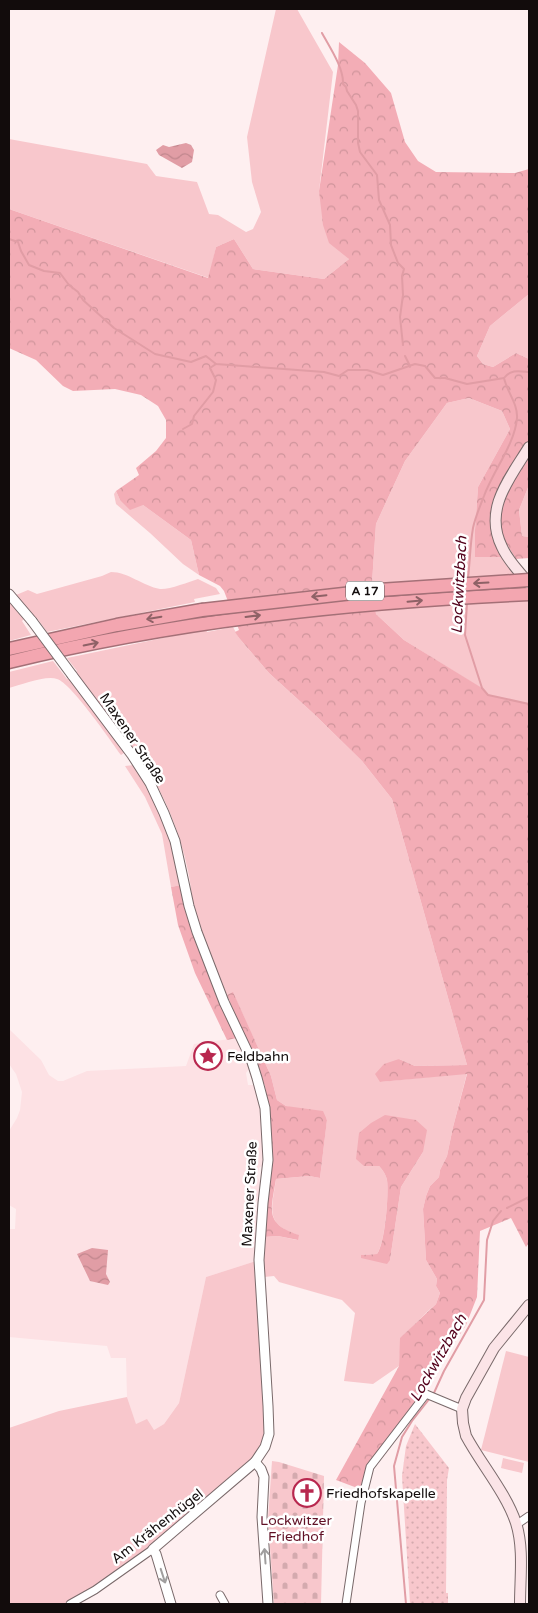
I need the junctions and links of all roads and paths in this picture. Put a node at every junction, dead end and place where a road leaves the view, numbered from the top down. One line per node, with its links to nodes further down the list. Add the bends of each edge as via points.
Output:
1 (529, 447): 3 (main road, via 507,482 495,512 495,527 508,558)
2 (529, 580): 6 (highway, A 17, one-way to 6, bridge, via 379,590 202,610)
3 (529, 584)
4 (9, 594): 10 (street, Maxener Straße, bridge, via 150,783 175,841 197,932 224,1002 251,1059 263,1101 268,1160 259,1260 269,1434)
5 (529, 594): 7 (highway, A 17, one-way to 5, via 205,623 292,612)
6 (9, 649)
7 (9, 662)
8 (529, 1305): 9 (main road, via 488,1357)
9 (462, 1409): 12 (main road, via 466,1436 507,1503); 19 (street, via 426,1394 370,1468 361,1503)
10 (255, 1462): 13 (street, Am Krähenhügel); 18 (street, one-way to 10, via 262,1517 264,1477)
11 (529, 1516): 12 (street)
12 (516, 1525): 20 (main road)
13 (153, 1549): 15 (street, Am Krähenhügel); 16 (street, one-way to 16)
14 (220, 1595): 17 (street)
15 (70, 1604)
16 (172, 1604)
17 (225, 1604)
18 (268, 1604)
19 (346, 1604)
20 (520, 1604)

